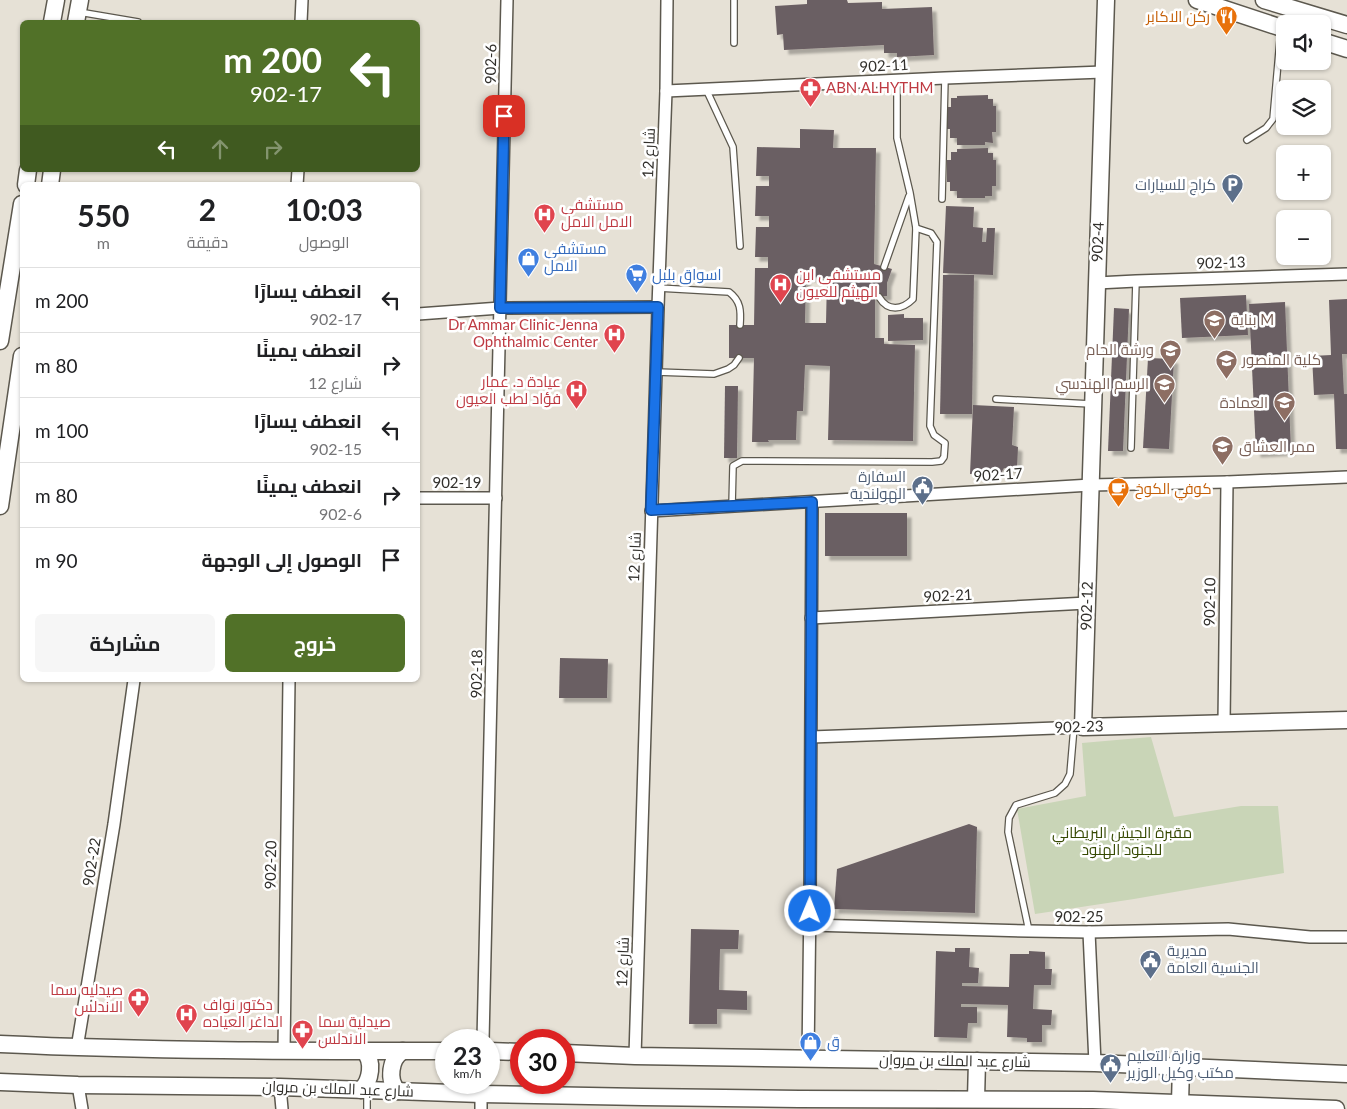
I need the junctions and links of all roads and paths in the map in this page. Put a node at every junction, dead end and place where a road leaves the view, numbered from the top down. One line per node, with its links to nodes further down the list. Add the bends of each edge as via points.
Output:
1 (56, 0): 10 (street)
2 (302, 0): 12 (street)
3 (507, 0): 38 (street, 902-6)
4 (667, 0): 23 (street, شارع 12)
5 (734, 0): 15 (lane)
6 (1106, 0): 19 (street, 902-4)
7 (1197, 0): 14 (street)
8 (1264, 0): 13 (street)
9 (78, 11): 11 (lane)
10 (52, 20)
11 (127, 20)
12 (301, 20)
13 (1347, 25)
14 (1276, 26)
15 (734, 43)
16 (1331, 44): 17 (street)
17 (1347, 49)
18 (1278, 70): 24 (lane, via 1273,119 1266,128)
19 (1104, 72): 20 (street, 902-11); 33 (street, 902-4)
20 (944, 78): 21 (street, 902-11); 26 (lane)
21 (897, 81): 22 (street, 902-11); 25 (lane, via 897,138)
22 (706, 89): 23 (street, 902-11); 29 (lane, via 733,147)
23 (666, 91): 34 (street, شارع 12)
24 (1247, 140)
25 (910, 193): 28 (lane); 30 (lane)
26 (942, 199)
27 (20, 214): 35 (street)
28 (916, 228): 36 (lane, via 914,299 901,308 892,308); 55 (lane, via 931,233 937,242 930,426 934,435 945,443 944,457 941,461 932,462 742,461 733,466)
29 (740, 246)
30 (884, 267)
31 (1347, 274): 32 (street, 902-13)
32 (1136, 281): 33 (street, 902-13); 47 (lane)
33 (1097, 283): 46 (street, 902-4)
34 (658, 288): 37 (street, شارع 12); 40 (lane, via 729,292 739,301)
35 (4, 297): 41 (street)
36 (879, 297)
37 (658, 307): 38 (street); 44 (street, شارع 12)
38 (500, 308): 39 (street); 52 (street, 902-18)
39 (420, 314)
40 (740, 325)
41 (1, 330)
42 (739, 358): 44 (lane, via 728,369 714,374)
43 (20, 370): 54 (street)
44 (656, 372): 56 (street, شارع 12)
45 (996, 398): 46 (lane)
46 (1093, 404): 50 (street, 902-4)
47 (1131, 448)
48 (1347, 477): 49 (street, 902-17)
49 (1227, 482): 50 (street, 902-17); 62 (street, 902-10)
50 (1091, 485): 53 (street, 902-17); 57 (street, 902-12)
51 (420, 498): 52 (street, 902-19)
52 (496, 498): 69 (street, 902-18)
53 (812, 502): 55 (street, 902-17); 58 (street)
54 (0, 506)
55 (732, 506): 56 (street, 902-17)
56 (651, 510): 77 (street, شارع 12)
57 (1087, 603): 58 (street, 902-21); 63 (street, 902-12)
58 (812, 618): 64 (street)
59 (134, 682): 71 (street, 902-22)
60 (289, 682): 72 (street, 902-20)
61 (1347, 720): 62 (street, 902-23)
62 (1224, 723): 63 (street, 902-23)
63 (1079, 727): 64 (street, 902-23); 66 (lane, via 1065,784 1055,793 1016,805 1008,818 1008,832)
64 (811, 737): 65 (street)
65 (810, 924): 66 (street, 902-25); 78 (street)
66 (1030, 931): 67 (street, 902-25)
67 (1089, 932): 68 (street, 902-25, via 1228,929); 80 (street)
68 (1347, 937)
69 (484, 1029)
70 (0, 1044): 71 (street)
71 (77, 1048): 72 (street)
72 (284, 1051): 73 (street)
73 (364, 1051): 74 (street); 86 (street, via 368,1055 370,1070)
74 (403, 1051): 75 (street); 87 (street, via 396,1056 392,1067 393,1083)
75 (435, 1051)
76 (575, 1053): 77 (street, شارع عبد الملك بن مروان)
77 (635, 1056): 78 (street, شارع عبد الملك بن مروان)
78 (808, 1058): 79 (street, شارع عبد الملك بن مروان)
79 (977, 1061): 80 (street, شارع عبد الملك بن مروان); 88 (street)
80 (1095, 1063): 81 (street, شارع عبد الملك بن مروان)
81 (1182, 1067): 82 (street, شارع عبد الملك بن مروان); 91 (street)
82 (1347, 1074)
83 (0, 1082): 84 (street, شارع عبد الملك بن مروان)
84 (78, 1085): 85 (street, شارع عبد الملك بن مروان); 95 (street)
85 (280, 1087): 86 (street, شارع عبد الملك بن مروان); 96 (street)
86 (364, 1090): 87 (street, شارع عبد الملك بن مروان); 97 (lane)
87 (398, 1091): 89 (street, شارع عبد الملك بن مروان)
88 (976, 1100): 92 (street, شارع عبد الملك بن مروان); 93 (street, شارع عبد الملك بن مروان)
89 (481, 1101): 90 (street, شارع عبد الملك بن مروان)
90 (643, 1103): 92 (street, شارع عبد الملك بن مروان)
91 (1180, 1103): 94 (street, شارع عبد الملك بن مروان); 98 (street, شارع عبد الملك بن مروان)
92 (799, 1104)
93 (1092, 1104): 94 (street, شارع عبد الملك بن مروان)
94 (1128, 1105)
95 (82, 1109)
96 (282, 1109)
97 (367, 1109)
98 (1336, 1109)

